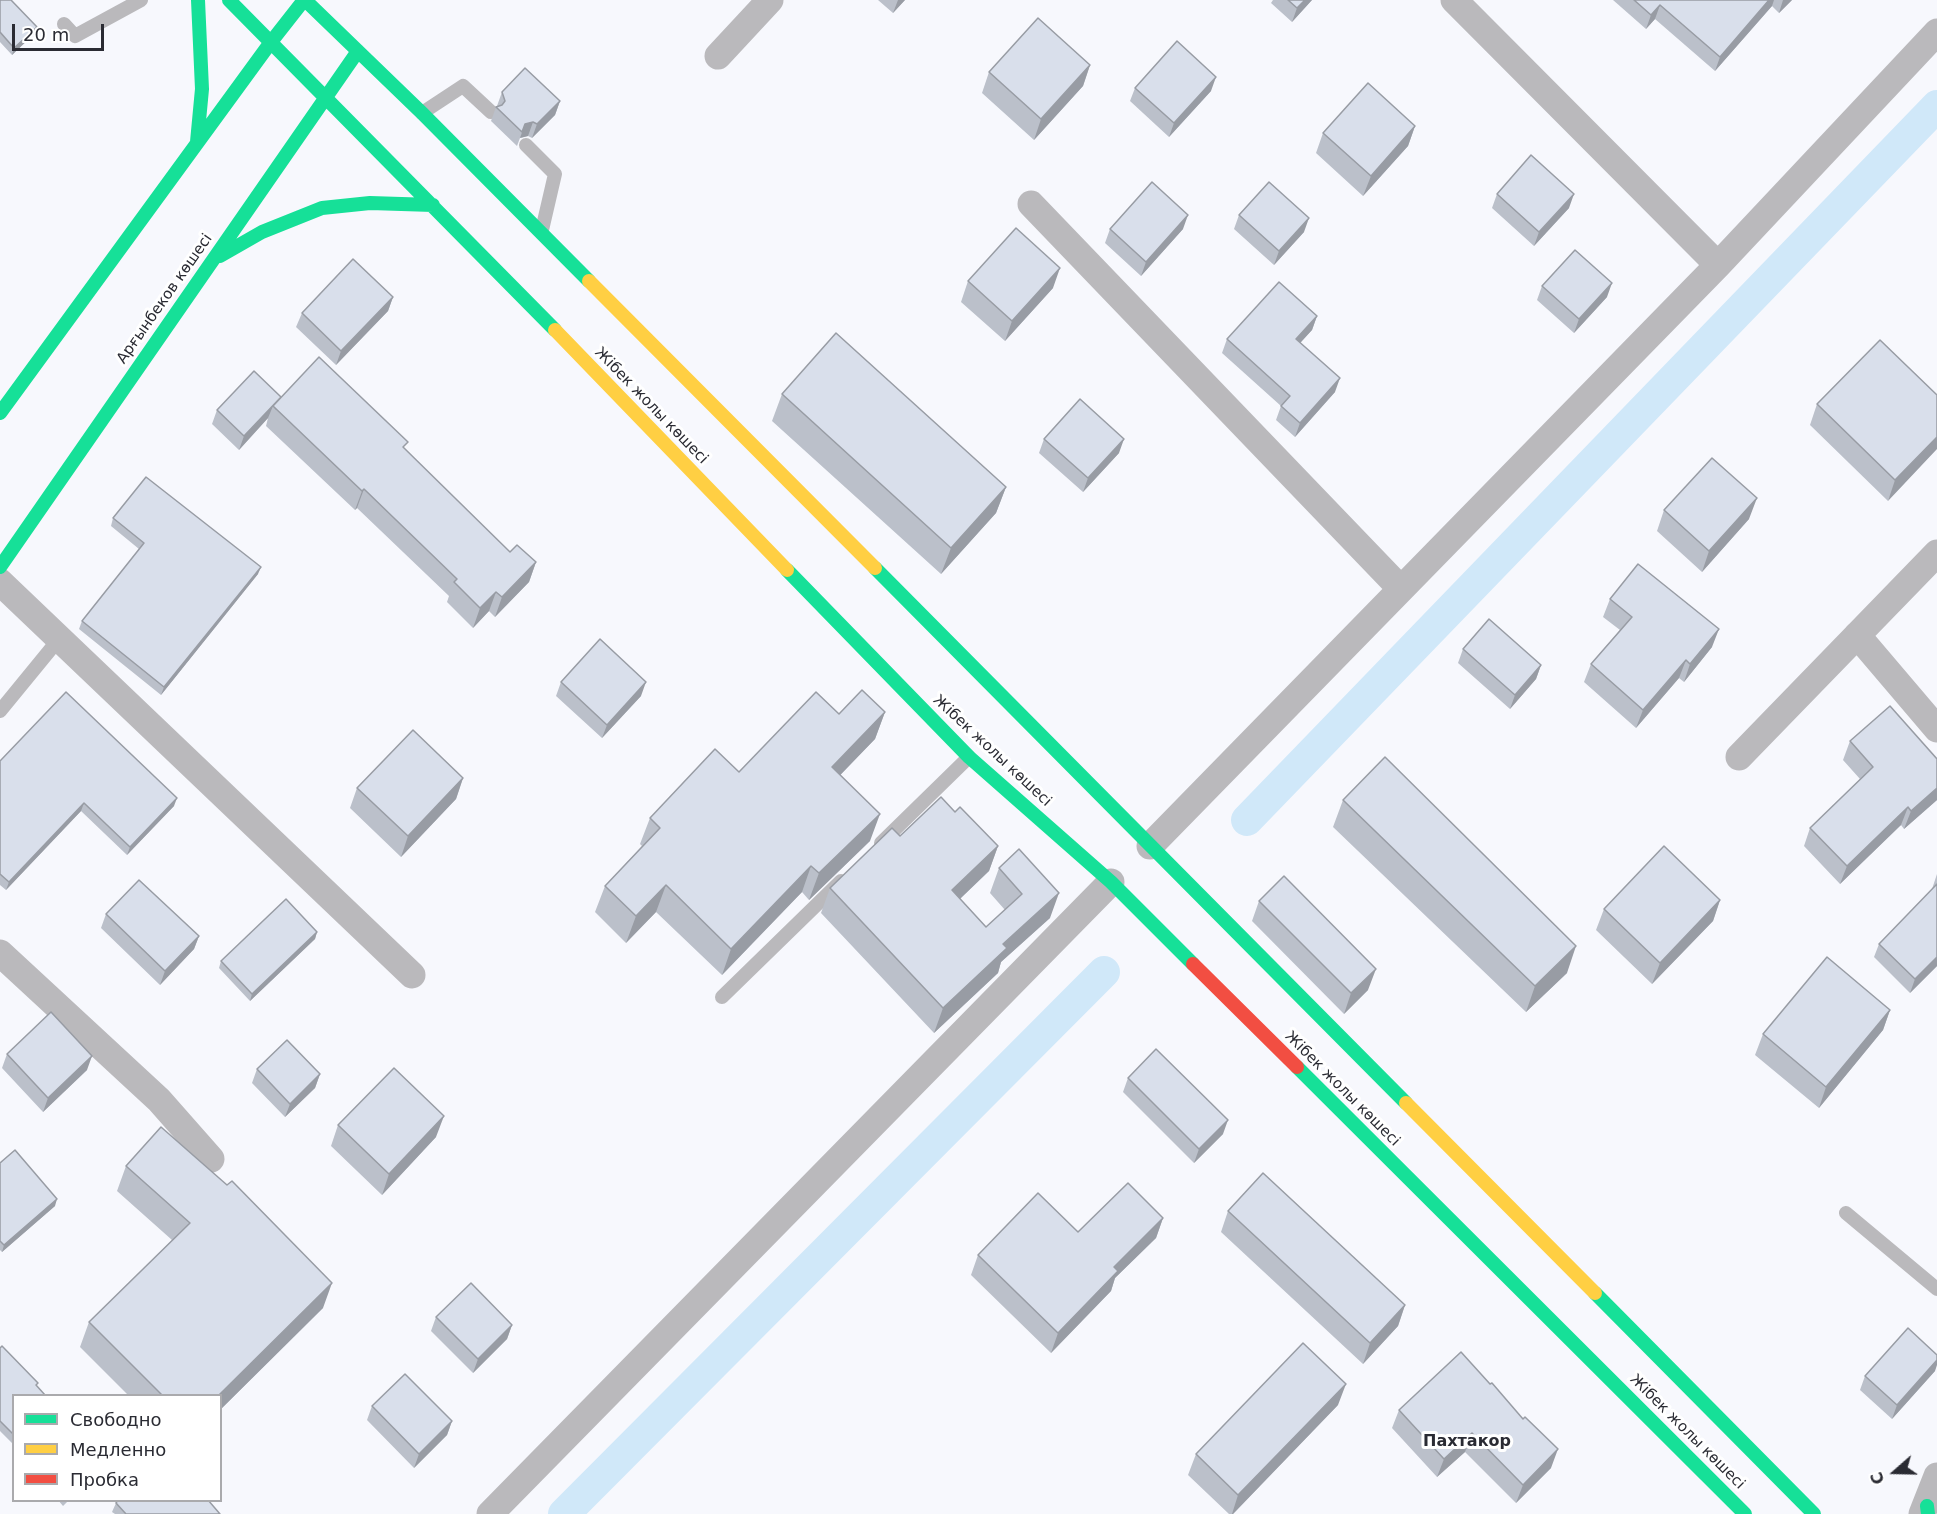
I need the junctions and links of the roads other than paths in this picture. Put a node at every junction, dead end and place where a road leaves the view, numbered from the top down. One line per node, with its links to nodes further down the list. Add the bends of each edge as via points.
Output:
1 (141, 0): 7 (lane, via 75,36)
2 (198, 0): 15 (main road, via 202,116)
3 (229, 0): 9 (main road, Жібек жолы көшесі)
4 (304, 0): 9 (main road); 10 (main road)
5 (770, 0): 11 (street)
6 (1454, 0): 21 (street)
7 (64, 24)
8 (1937, 32): 21 (street)
9 (271, 42): 12 (main road, Жібек жолы көшесі); 15 (main road)
10 (358, 51): 12 (main road, Арғынбеков көшесі); 14 (main road)
11 (718, 56)
12 (325, 98): 18 (main road, Жібек жолы көшесі); 20 (main road, Арғынбеков көшесі)
13 (491, 112): 14 (lane, via 463,86)
14 (422, 113): 19 (main road)
15 (197, 144): 22 (main road)
16 (526, 145): 19 (lane, via 555,174)
17 (1031, 204): 26 (street)
18 (433, 205): 20 (main road, via 370,203 322,208 262,232); 31 (main road, Жібек жолы көшесі)
19 (541, 232): 33 (main road)
20 (213, 260): 24 (main road, Арғынбеков көшесі)
21 (1718, 265): 26 (street)
22 (1, 408)
23 (1937, 553): 27 (street)
24 (0, 567)
25 (0, 582): 28 (street)
26 (1401, 590): 33 (street)
27 (1857, 635): 30 (street); 32 (street)
28 (59, 639): 29 (lane); 38 (street)
29 (0, 711)
30 (1937, 729)
31 (969, 757): 34 (lane); 36 (main road, Жібек жолы көшесі)
32 (1739, 757)
33 (1150, 846): 47 (main road)
34 (867, 856)
35 (850, 873): 39 (lane)
36 (1111, 882): 45 (street); 46 (main road, Жібек жолы көшесі)
37 (0, 953): 40 (street, via 159,1100)
38 (412, 975)
39 (722, 997)
40 (211, 1159)
41 (1846, 1213): 42 (lane)
42 (1937, 1289)
43 (1937, 1476): 44 (street)
44 (1928, 1510)
45 (490, 1514)
46 (1746, 1514)
47 (1814, 1514)

